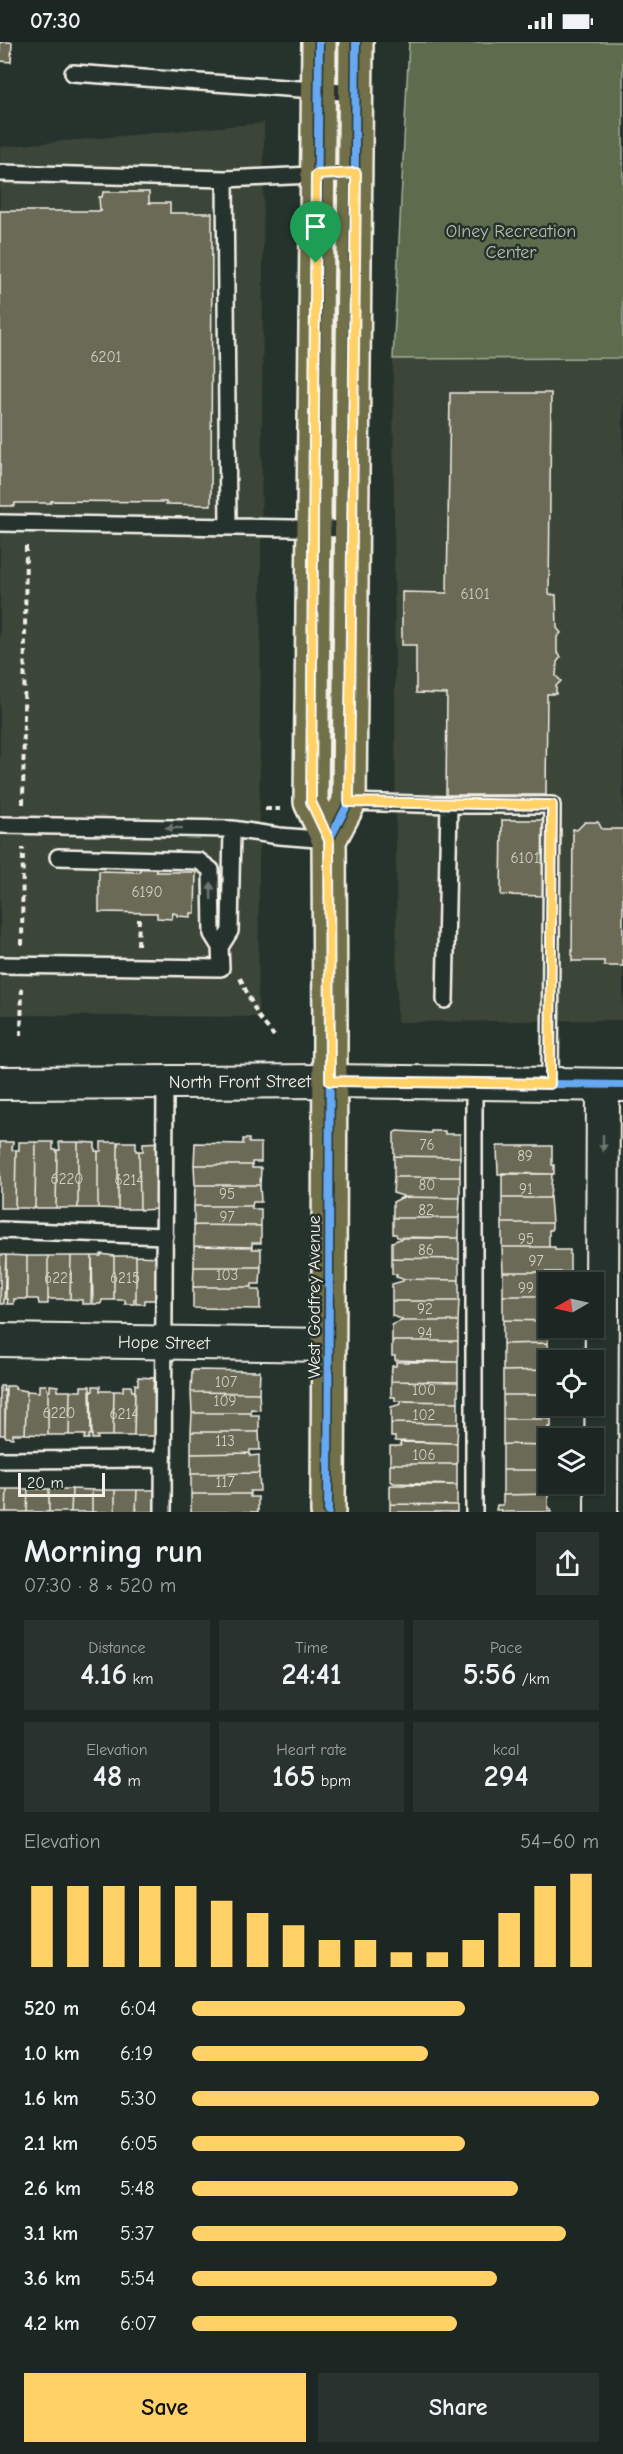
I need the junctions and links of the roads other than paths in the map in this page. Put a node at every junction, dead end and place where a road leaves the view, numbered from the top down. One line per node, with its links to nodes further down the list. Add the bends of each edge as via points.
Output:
1 (318, 42): 4 (main road)
2 (356, 42): 5 (main road)
3 (73, 73): 4 (lane)
4 (318, 90): 5 (lane); 8 (main road)
5 (356, 93): 7 (main road)
6 (0, 173): 9 (lane)
7 (356, 173): 8 (lane); 13 (main road)
8 (316, 175): 9 (lane); 12 (main road)
9 (225, 179): 11 (lane)
10 (0, 523): 11 (lane)
11 (228, 527): 12 (lane)
12 (314, 528): 13 (lane); 18 (main road, via 311,802)
13 (352, 529): 14 (main road)
14 (349, 802): 15 (lane); 18 (main road)
15 (449, 805): 22 (lane); 27 (lane, via 552,805)
16 (0, 825): 17 (lane, one-way to 16)
17 (232, 829): 18 (lane); 20 (lane, via 230,931)
18 (329, 840): 23 (main road, West Godfrey Avenue)
19 (58, 857): 20 (lane, one-way to 19, via 212,934 211,870 199,861)
20 (220, 947): 21 (lane, via 221,969)
21 (0, 965)
22 (444, 1000)
23 (330, 1081): 24 (street, North Front Street); 26 (street, North Front Street); 33 (main road, West Godfrey Avenue)
24 (165, 1082): 25 (street, North Front Street); 30 (lane)
25 (0, 1083)
26 (474, 1083): 27 (street, North Front Street); 38 (lane)
27 (550, 1084): 28 (street, North Front Street)
28 (613, 1085): 39 (street, one-way to 39)
29 (0, 1230): 30 (lane)
30 (165, 1236): 32 (lane)
31 (0, 1340): 32 (street, Hope Street)
32 (164, 1342): 33 (street, Hope Street); 34 (lane)
33 (328, 1345): 37 (main road, West Godfrey Avenue)
34 (163, 1459): 35 (lane); 36 (lane)
35 (0, 1460)
36 (163, 1512)
37 (328, 1512)
38 (474, 1512)
39 (601, 1512)

